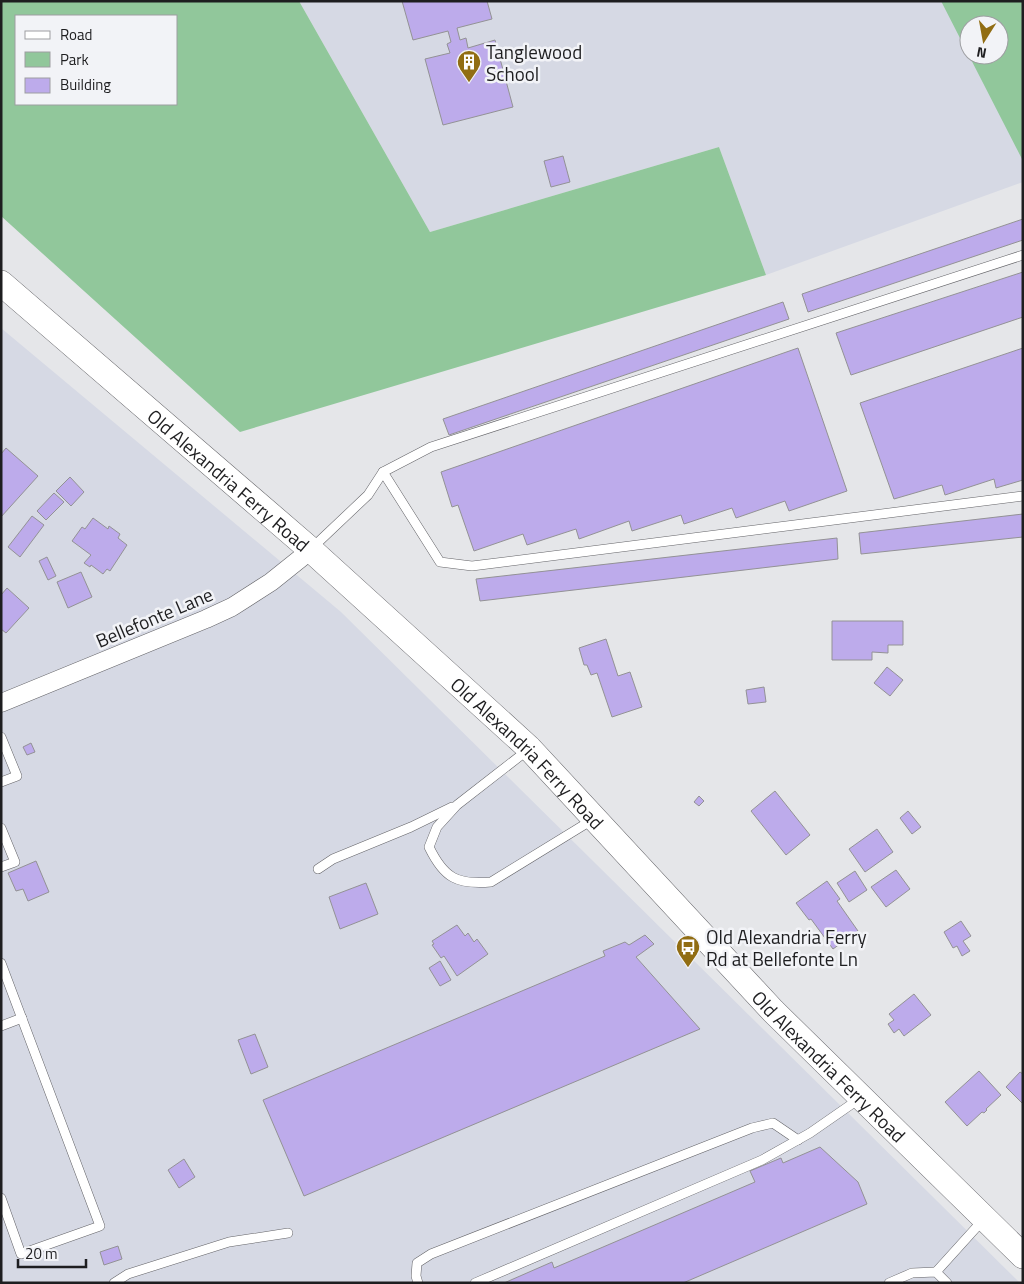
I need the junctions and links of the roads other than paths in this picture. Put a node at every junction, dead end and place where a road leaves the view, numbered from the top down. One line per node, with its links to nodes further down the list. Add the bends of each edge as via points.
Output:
1 (1023, 254): 3 (lane, via 431,447)
2 (1, 283): 5 (main road, Old Alexandria Ferry Road)
3 (383, 472): 4 (lane, via 440,562 472,566); 5 (lane, via 368,495)
4 (1023, 496)
5 (311, 550): 6 (street, Bellefonte Lane, via 272,582 232,607); 8 (main road, Old Alexandria Ferry Road)
6 (1, 703)
7 (1, 737): 9 (lane, via 17,776)
8 (529, 748): 10 (lane); 11 (main road, Old Alexandria Ferry Road)
9 (1, 782)
10 (457, 805): 11 (lane, via 437,827 429,847 437,863 452,878 474,883 491,882); 14 (lane, via 333,859)
11 (594, 819): 18 (main road, Old Alexandria Ferry Road, via 773,1011)
12 (1, 828): 13 (lane, via 15,862)
13 (1, 867)
14 (318, 869)
15 (1, 963): 16 (lane)
16 (22, 1018): 17 (lane); 20 (lane, via 100,1226 21,1254)
17 (1, 1026)
18 (862, 1098): 19 (lane); 21 (main road, Old Alexandria Ferry Road)
19 (798, 1140): 26 (lane, via 773,1123 752,1128 431,1254 417,1263); 27 (lane, via 762,1160)
20 (1, 1198)
21 (985, 1218): 23 (main road, Old Alexandria Ferry Road); 24 (lane)
22 (288, 1234): 25 (lane, via 229,1242 128,1274)
23 (1023, 1256)
24 (936, 1272): 28 (lane, via 912,1273); 29 (lane)
25 (114, 1283)
26 (418, 1283)
27 (475, 1283)
28 (889, 1283)
29 (947, 1283)

